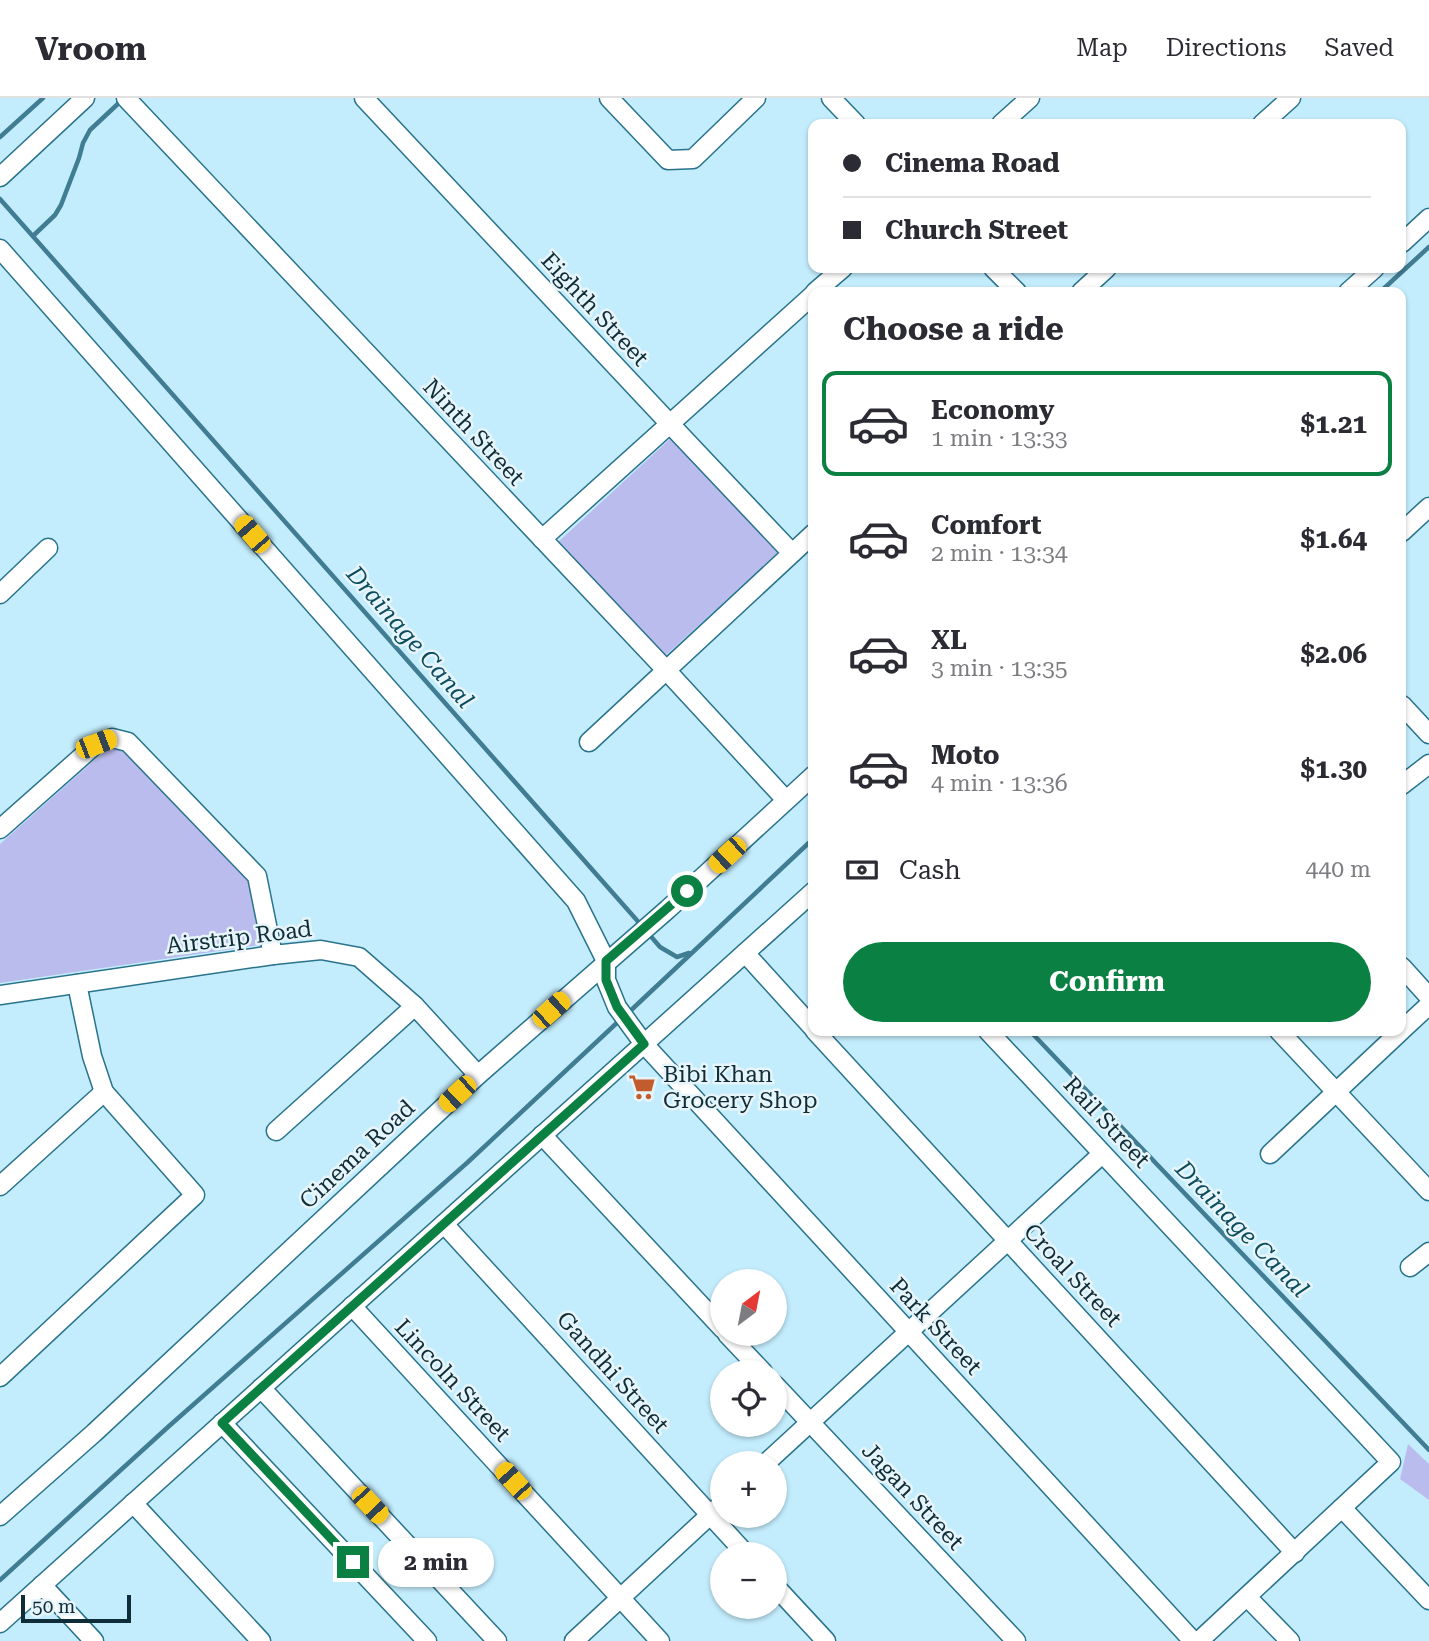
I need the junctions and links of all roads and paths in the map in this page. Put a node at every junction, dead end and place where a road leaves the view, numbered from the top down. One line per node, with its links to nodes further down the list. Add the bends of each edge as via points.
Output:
1 (85, 98): 12 (street)
2 (126, 98): 29 (street, Ninth Street)
3 (364, 98): 25 (street, Eighth Street)
4 (609, 98): 5 (street, via 668,160 693,159)
5 (756, 98)
6 (831, 98): 9 (street)
7 (1030, 98): 10 (street)
8 (1291, 98): 11 (street)
9 (851, 119)
10 (1007, 119)
11 (1268, 119)
12 (4, 174)
13 (1429, 218): 14 (street)
14 (1406, 239)
15 (0, 249): 45 (street, Park Street, via 576,901)
16 (837, 273): 20 (street)
17 (998, 273): 21 (street)
18 (1102, 273): 22 (street)
19 (1369, 273): 23 (street)
20 (822, 287)
21 (1012, 287)
22 (1086, 287)
23 (1354, 287)
24 (808, 299): 25 (street)
25 (670, 424): 29 (street); 31 (street, Eighth Street)
26 (1429, 507): 27 (street)
27 (1406, 528)
28 (808, 538): 31 (street)
29 (542, 539): 33 (street, Ninth Street)
30 (48, 548): 32 (street)
31 (792, 552): 33 (street)
32 (0, 594)
33 (667, 671): 36 (street); 40 (street, Ninth Street)
34 (1406, 709): 35 (street)
35 (1429, 734)
36 (589, 742)
37 (1429, 764): 39 (street)
38 (808, 780): 40 (street, Cinema Road)
39 (1406, 782)
40 (786, 800): 45 (street, Cinema Road)
41 (0, 829): 44 (street, via 96,744 112,738 128,742 257,876)
42 (808, 896): 43 (street)
43 (745, 953): 52 (street, Croal Street); 58 (street)
44 (272, 955): 47 (street, Airstrip Road); 51 (street, Airstrip Road, via 321,950 359,957)
45 (606, 961): 58 (street, Park Street, via 606,980 617,1007); 59 (street, Cinema Road)
46 (1406, 971): 49 (street)
47 (77, 984): 48 (street, Airstrip Road); 61 (street)
48 (0, 995)
49 (1429, 997)
50 (1429, 1004): 53 (street)
51 (415, 1006): 59 (street, Airstrip Road); 62 (street)
52 (808, 1022)
53 (1406, 1025)
54 (820, 1036): 69 (street, Croal Street)
55 (993, 1036): 64 (street, Rail Street)
56 (1284, 1036): 60 (street)
57 (1395, 1036): 60 (street)
58 (644, 1044): 63 (street); 74 (street, Park Street)
59 (478, 1075): 87 (street, Cinema Road)
60 (1337, 1091): 65 (street); 67 (street)
61 (104, 1092): 66 (street); 77 (street, via 195,1195)
62 (276, 1131)
63 (542, 1135): 68 (street); 73 (street)
64 (1102, 1154): 69 (street); 85 (street, Rail Street, via 1391,1462)
65 (1270, 1154)
66 (0, 1186)
67 (1429, 1191)
68 (444, 1224): 72 (street); 84 (street, Gandhi Street)
69 (1008, 1241): 74 (street); 88 (street, Croal Street)
70 (1429, 1252): 71 (street)
71 (1410, 1267)
72 (352, 1306): 78 (street); 91 (street, Lincoln Street)
73 (710, 1315)
74 (909, 1332): 81 (street); 103 (street, Park Street)
75 (738, 1346): 76 (street)
76 (752, 1360)
77 (0, 1376)
78 (261, 1388): 80 (street); 98 (street)
79 (787, 1398): 81 (street, Jagan Street)
80 (222, 1423): 83 (street); 97 (street)
81 (810, 1423): 82 (street); 102 (street, Jagan Street)
82 (779, 1451)
83 (133, 1503): 89 (street); 96 (street)
84 (710, 1503)
85 (1342, 1508): 88 (street); 93 (street)
86 (710, 1515): 91 (street)
87 (0, 1516)
88 (1295, 1553): 90 (street)
89 (42, 1585): 94 (street); 95 (street)
90 (1247, 1597): 104 (street); 105 (street)
91 (620, 1598): 99 (street); 100 (street, Lincoln Street)
92 (787, 1599): 101 (street)
93 (1429, 1601)
94 (0, 1623)
95 (94, 1641)
96 (261, 1641)
97 (427, 1641)
98 (498, 1641)
99 (574, 1641)
100 (660, 1641)
101 (826, 1641)
102 (1016, 1641)
103 (1193, 1641)
104 (1199, 1641)
105 (1290, 1641)

